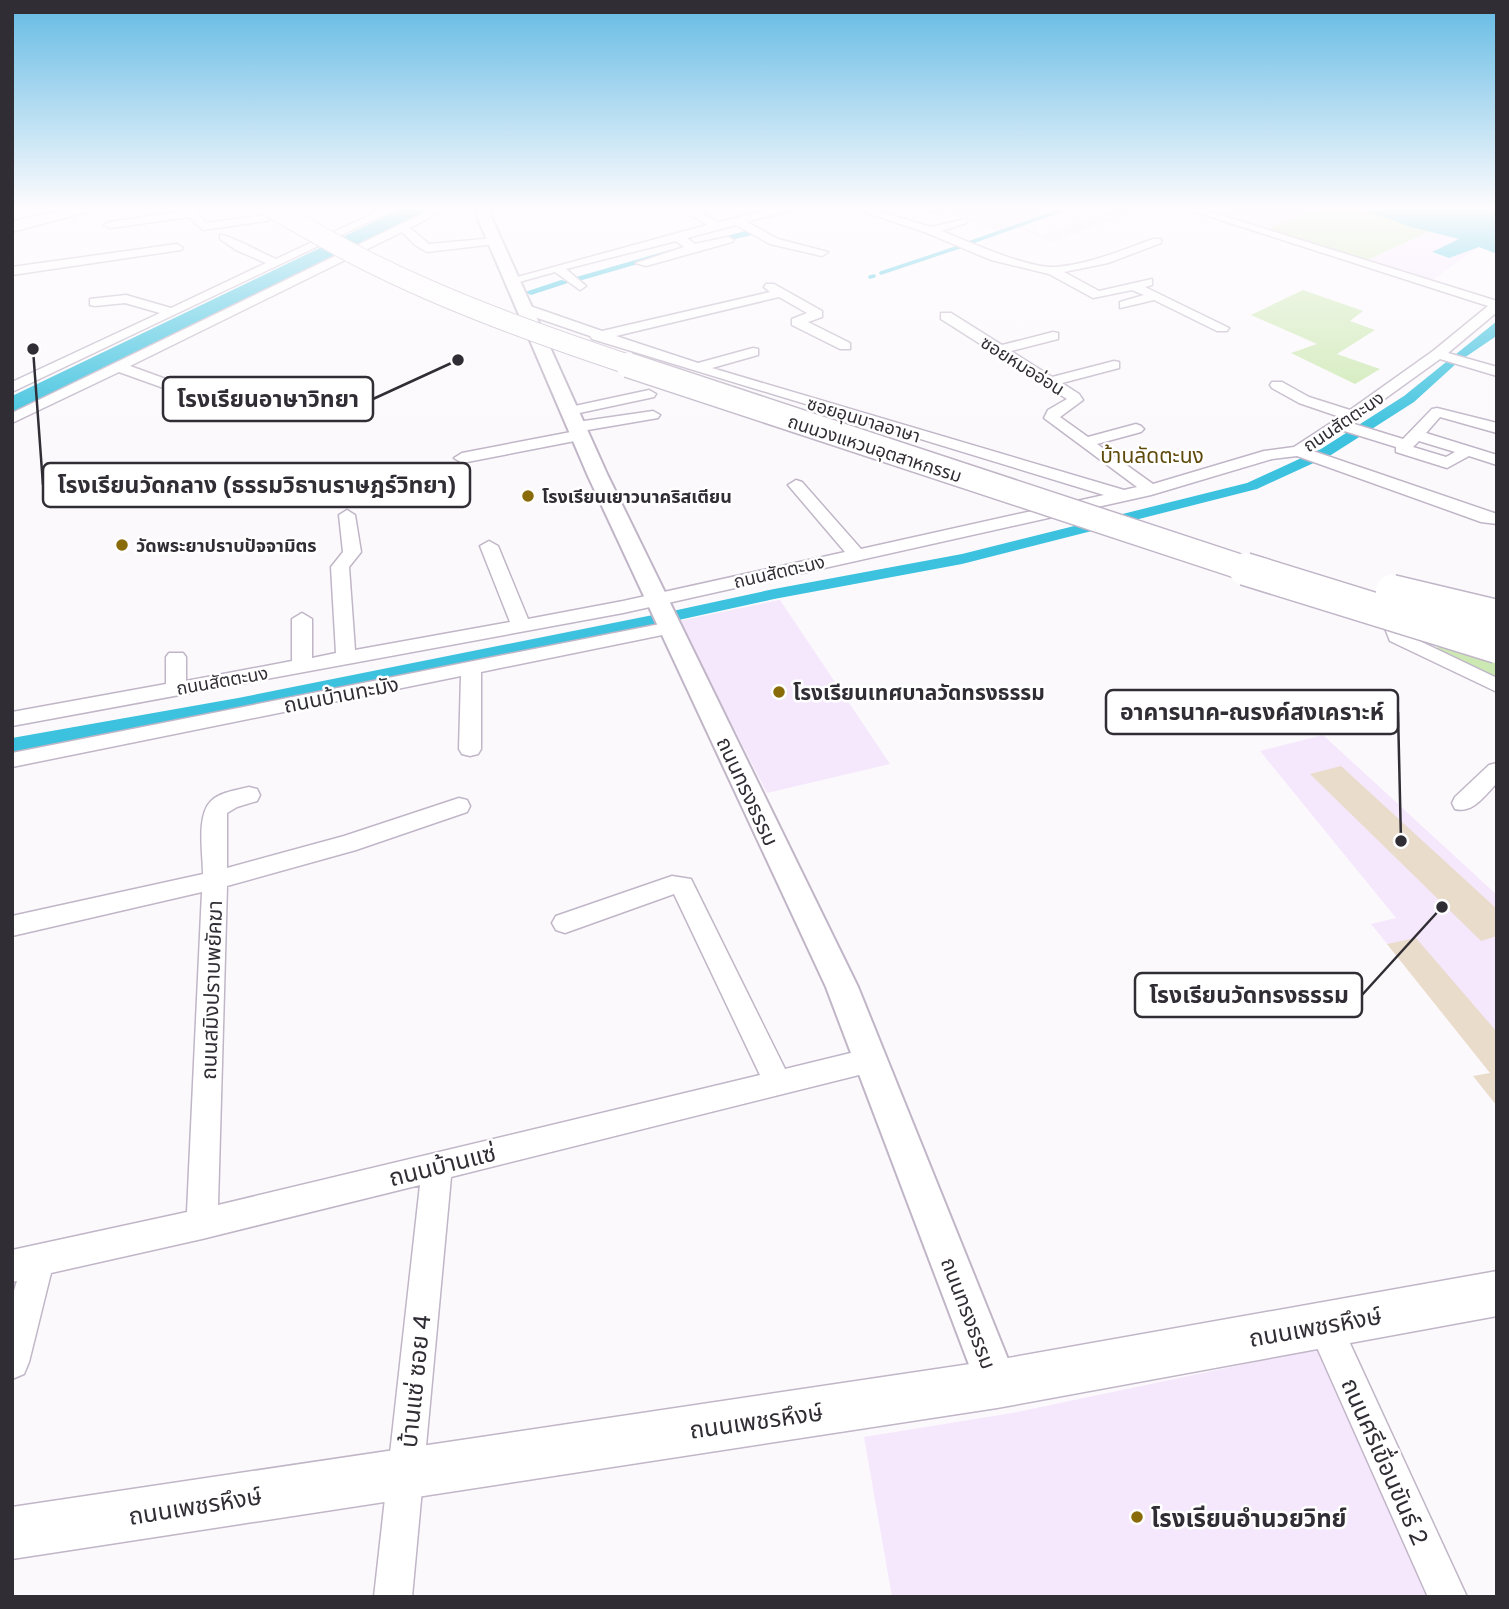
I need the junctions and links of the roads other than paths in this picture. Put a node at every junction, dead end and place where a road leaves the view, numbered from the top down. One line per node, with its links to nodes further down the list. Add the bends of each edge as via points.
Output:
1 (233, 283): 17 (street)
2 (287, 283): 27 (street)
3 (416, 283): 53 (main road, ถนนวงแหวนอุตสาหกรรม, bridge, via 546,337)
4 (443, 283): 53 (main road, ถนนวงแหวนอุตสาหกรรม, via 555,329)
5 (513, 283): 16 (street, ถนนทรงธรรม)
6 (576, 283): 10 (street)
7 (765, 283): 11 (street)
8 (1075, 283): 12 (street, via 1097,295 1141,284)
9 (1427, 283): 15 (street, ถนนสัตตะนง)
10 (580, 286)
11 (782, 293): 20 (street); 22 (street, via 817,314 797,322)
12 (1155, 296): 14 (street); 19 (street)
13 (95, 302): 17 (street, via 126,299)
14 (1125, 305)
15 (1497, 305): 25 (street, ถนนสัตตะนง)
16 (525, 309): 20 (street, ซอยอุนบาลอาษา); 38 (street, ถนนทรงธรรม)
17 (170, 313): 32 (street)
18 (946, 316): 23 (street, ซอยหมออ่อน)
19 (1222, 328)
20 (597, 336): 28 (street, ซอยอุนบาลอาษา)
21 (1053, 336): 23 (street)
22 (845, 346)
23 (999, 350): 30 (street, ซอยหมออ่อน)
24 (753, 352): 28 (street)
25 (1438, 354): 29 (street); 37 (street, ถนนสัตตะนง)
26 (1114, 365): 30 (street)
27 (116, 366): 33 (street); 36 (street)
28 (697, 368): 50 (street, ซอยอุนบาลอาษา)
29 (1497, 372)
30 (1049, 382): 41 (street, ซอยหมออ่อน, via 1076,400 1052,418)
31 (1277, 385): 37 (street)
32 (12, 388)
33 (191, 394)
34 (649, 394): 38 (street)
35 (653, 415): 38 (street)
36 (12, 419)
37 (1349, 423): 42 (street); 43 (street, ถนนสัตตะนง)
38 (575, 424): 45 (street); 56 (street, ถนนทรงธรรม)
39 (1497, 428): 42 (street, via 1437,412)
40 (1136, 429): 41 (street)
41 (1086, 442): 49 (street, ซอยหมออ่อน)
42 (1404, 447): 44 (street, via 1447,463); 47 (street)
43 (1302, 452): 46 (street); 49 (street, ถนนสัตตะนง, via 1270,454)
44 (1462, 455)
45 (462, 458)
46 (1323, 459): 52 (street)
47 (1497, 460)
48 (796, 485): 55 (street)
49 (1150, 490): 50 (street, ถนนสัตตะนง)
50 (1125, 495): 55 (street, ถนนสัตตะนง)
51 (347, 515): 65 (street, via 352,552 341,567)
52 (1497, 519)
53 (1166, 536): 58 (main road, bridge); 62 (main road, ถนนวงแหวนอุตสาหกรรม); 63 (main road, ถนนวงแหวนอุตสาหกรรม, bridge); 68 (main road, bridge)
54 (489, 547): 60 (street)
55 (856, 554): 56 (street, ถนนสัตตะนง)
56 (657, 599): 60 (street, ถนนสัตตะนง); 61 (street, ถนนทรงธรรม)
57 (1497, 604): 69 (street, via 1408,592 1396,602 1389,617 1397,637)
58 (1497, 616)
59 (302, 619): 66 (street)
60 (521, 625): 65 (street, ถนนสัตตะนง)
61 (670, 628): 67 (street, ถนนบ้านทะมัง); 82 (street, ถนนทรงธรรม, via 842,987)
62 (1497, 634)
63 (1497, 648)
64 (176, 657): 70 (street)
65 (346, 657): 66 (street, ถนนสัตตะนง)
66 (302, 665): 71 (street, ถนนสัตตะนง)
67 (471, 668): 71 (street, ถนนบ้านทะมัง); 73 (street)
68 (1497, 670)
69 (1497, 686)
70 (176, 688): 71 (street, ถนนสัตตะนง); 72 (street, ถนนสัตตะนง)
71 (220, 703): 74 (street, ถนนบ้านทะมัง)
72 (12, 719)
73 (470, 749)
74 (12, 760)
75 (1497, 770): 77 (street)
76 (249, 795): 79 (street, via 219,807 215,817)
77 (1464, 803)
78 (459, 806): 79 (street, via 348,844)
79 (215, 880): 81 (street, ถนนสมิงปราบพยัคฆา); 85 (street, ถนนสมิงปราบพยัคฆา)
80 (565, 923): 83 (street, via 672,885 682,887)
81 (12, 926)
82 (871, 1060): 83 (street, ถนนบ้านแซ่); 90 (street, ถนนทรงธรรม)
83 (778, 1083): 84 (street, ถนนบ้านแซ่)
84 (437, 1166): 85 (street, ถนนบ้านแซ่); 91 (street, บ้านแซ่ ซอย 4)
85 (202, 1224): 86 (street, ถนนบ้านแซ่)
86 (25, 1263): 89 (street)
87 (1497, 1293): 88 (main road, ถนนเพชรหึงษ์)
88 (1324, 1325): 90 (main road, ถนนเพชรหึงษ์); 94 (street, ถนนศรีเขื่อนขันธ์ 2)
89 (12, 1362)
90 (997, 1384): 91 (main road, ถนนเพชรหึงษ์)
91 (405, 1472): 92 (main road, ถนนเพชรหึงษ์); 93 (street, บ้านแซ่ ซอย 4)
92 (12, 1533)
93 (393, 1597)
94 (1448, 1597)

